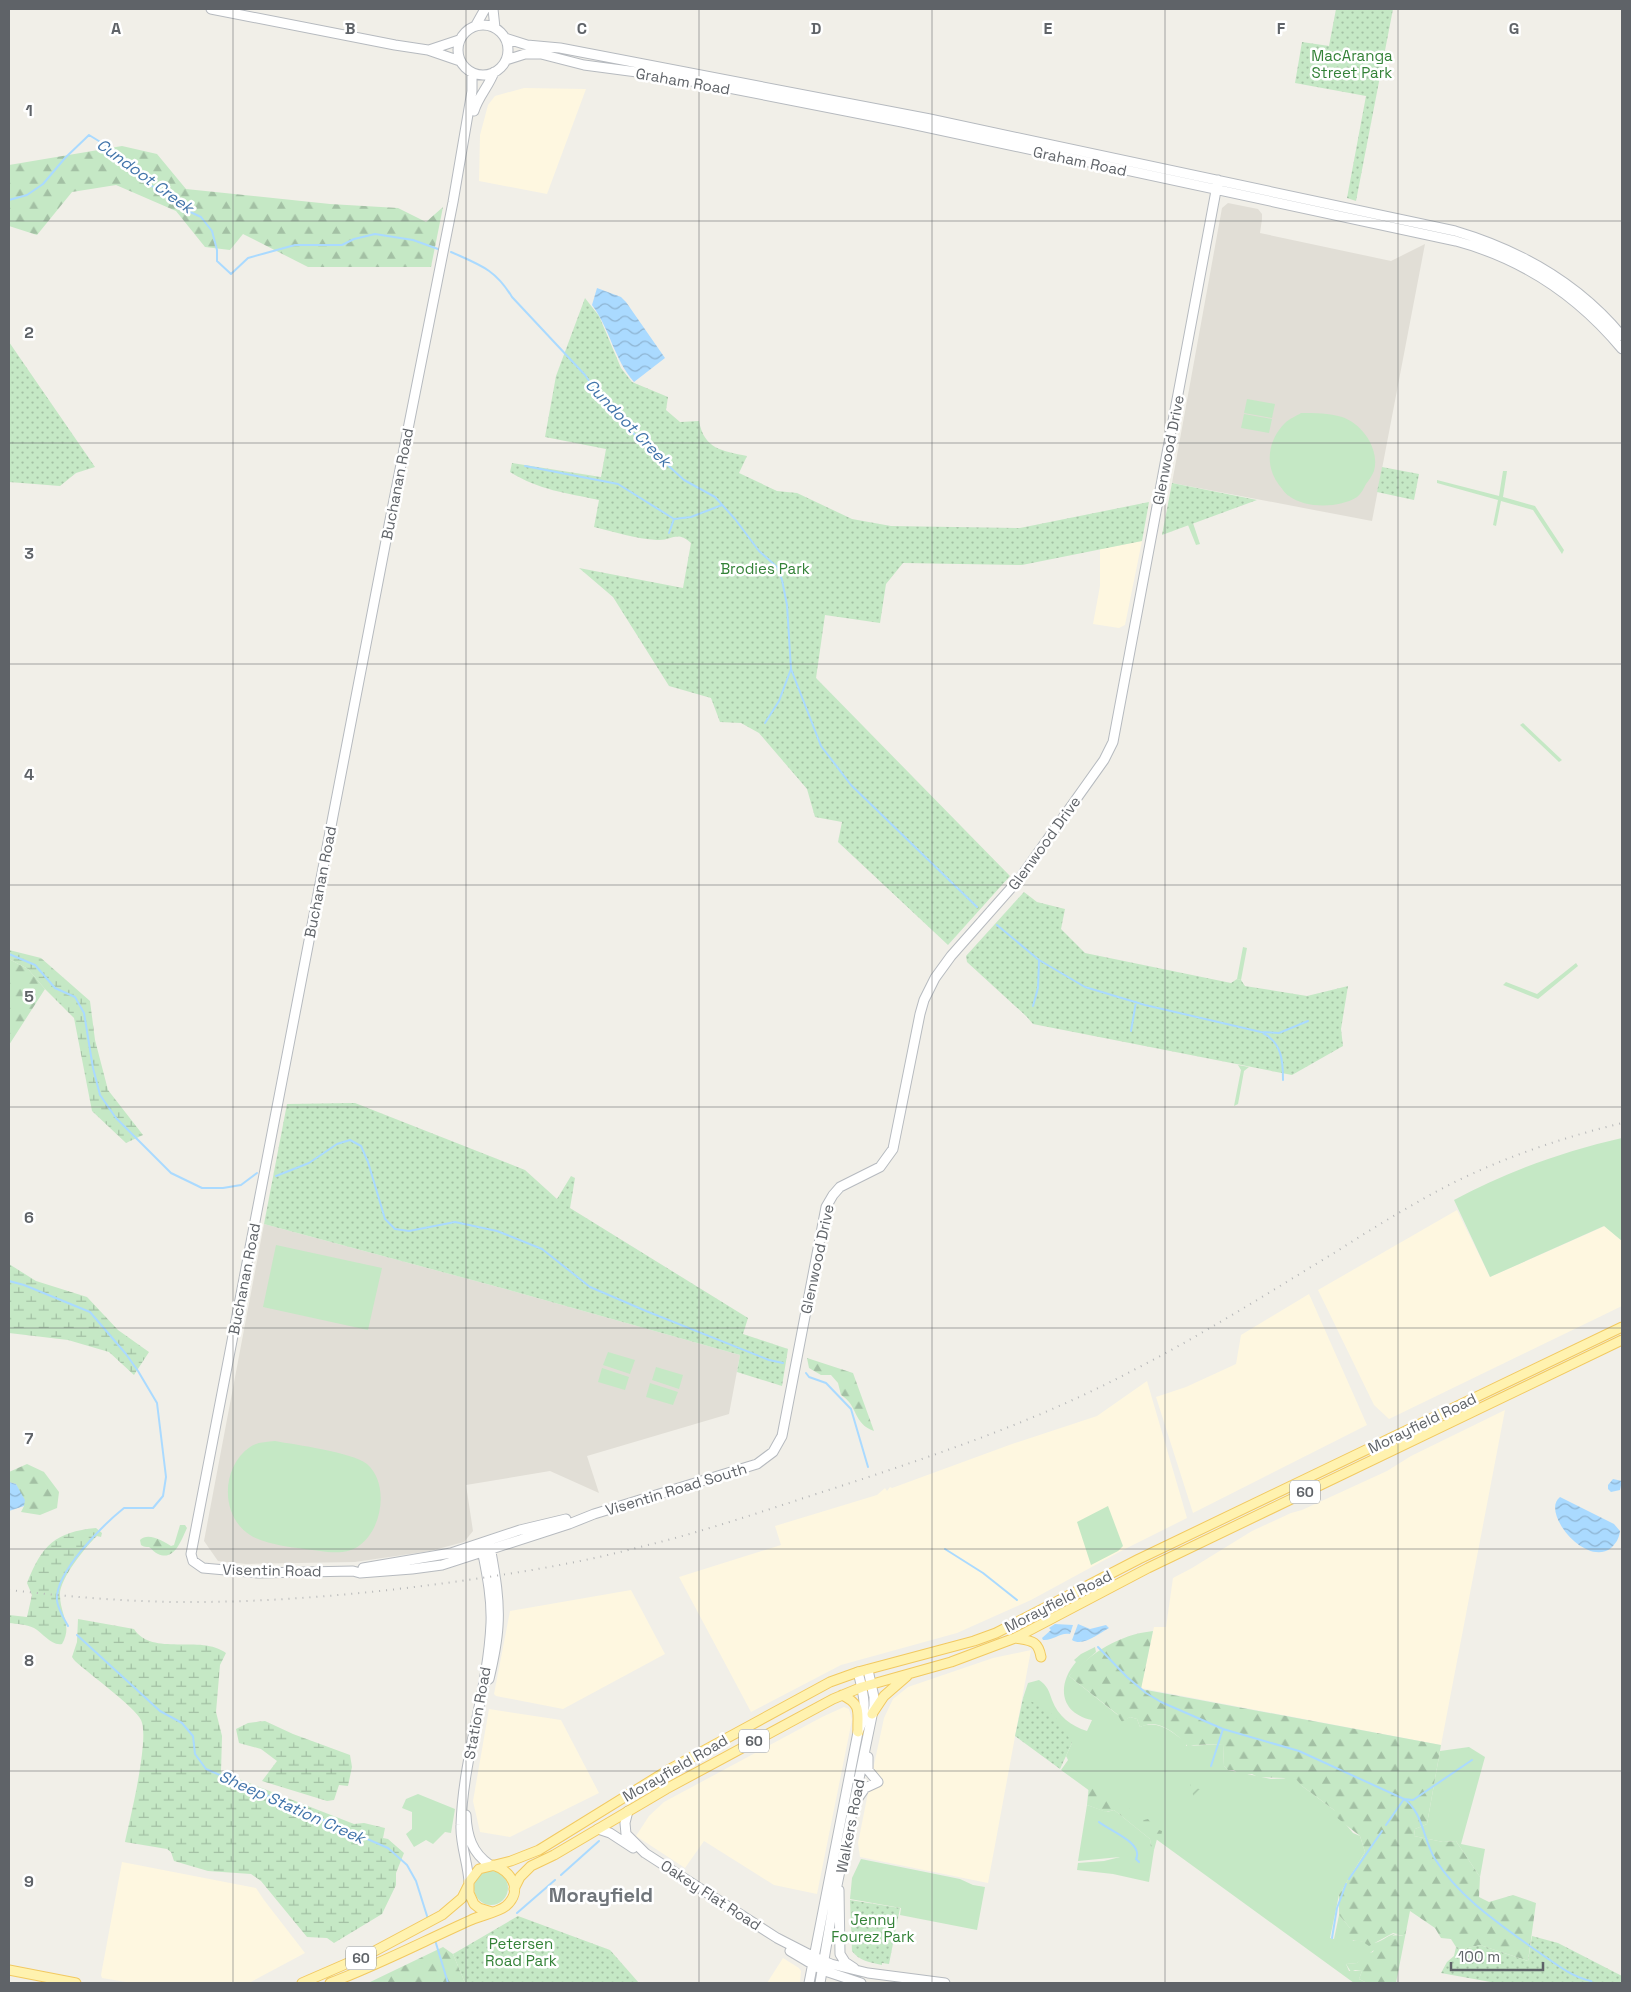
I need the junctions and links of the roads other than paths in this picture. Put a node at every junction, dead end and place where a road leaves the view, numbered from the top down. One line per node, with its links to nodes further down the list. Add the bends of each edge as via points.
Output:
1 (211, 9): 8 (main road)
2 (485, 9): 4 (main road)
3 (493, 9): 5 (main road)
4 (476, 25): 5 (main road); 7 (main road, via 469,28)
5 (495, 28): 6 (main road)
6 (505, 38): 10 (main road, via 508,45); 13 (main road, Graham Road, via 527,45 560,48 924,118)
7 (460, 40): 8 (main road); 9 (main road)
8 (428, 50): 9 (main road)
9 (460, 60): 11 (main road)
10 (506, 60): 12 (main road); 14 (main road, Graham Road, via 525,54 541,54 584,66 663,76 902,122)
11 (472, 72): 12 (main road, via 479,75); 15 (main road, Buchanan Road, via 473,87)
12 (494, 72): 15 (main road, Buchanan Road, via 474,109)
13 (1218, 180): 14 (main road, Glenwood Drive); 16 (main road, Graham Road, via 1450,230 1486,241 1532,262 1559,279 1594,306)
14 (1216, 190): 17 (main road, Graham Road, via 1456,241 1493,253 1530,270 1563,291 1604,327); 20 (main road, Glenwood Drive, via 1113,742 1104,760 1020,878 951,956 927,993 893,1149 880,1167 840,1187 826,1207 782,1436)
15 (452, 202): 22 (main road, Buchanan Road, via 222,1390 191,1554)
16 (1622, 336)
17 (1622, 348)
18 (1622, 1327): 25 (main road, Morayfield Road / 60, via 1148,1555 1007,1628 974,1641)
19 (1622, 1340): 23 (main road, Morayfield Road / 60, via 1148,1568)
20 (773, 1452): 21 (main road, Visentin Road South, via 757,1464 569,1524)
21 (486, 1546): 22 (main road, Visentin Road, via 452,1562 380,1572 258,1573 203,1568); 38 (main road, Station Road, via 497,1594 498,1625 466,1807 471,1844 478,1855); 39 (main road, Station Road, via 490,1632 461,1826)
22 (193, 1561)
23 (1014, 1638): 24 (main road, via 1032,1641 1039,1648); 27 (main road, Morayfield Road / 60, via 951,1662)
24 (1041, 1658)
25 (868, 1670): 26 (main road, Morayfield Road / 60); 28 (main road, Walkers Road)
26 (858, 1672): 29 (main road, Walkers Road); 38 (main road, Morayfield Road / 60, via 823,1686 705,1749 538,1850)
27 (910, 1673): 28 (main road, Morayfield Road / 60); 31 (main road, via 884,1696)
28 (872, 1684): 29 (main road, Morayfield Road / 60); 31 (main road, Walkers Road)
29 (862, 1688): 30 (main road, Morayfield Road / 60); 32 (main road, Walkers Road, via 865,1704)
30 (842, 1695): 32 (main road, via 858,1707); 35 (main road, Morayfield Road / 60)
31 (872, 1714): 33 (main road, Walkers Road)
32 (858, 1732): 43 (main road, Walkers Road)
33 (868, 1737): 34 (main road, Walkers Road); 34 (main road, via 868,1768 878,1782 865,1788)
34 (855, 1802): 40 (main road, Walkers Road)
35 (628, 1811): 36 (main road, Morayfield Road / 60); 37 (main road, Oakey Flat Road, via 624,1827 626,1834)
36 (598, 1829): 37 (main road, Oakey Flat Road); 41 (main road, Morayfield Road / 60, via 531,1866)
37 (645, 1853): 43 (main road, Oakey Flat Road, via 777,1938 783,1946)
38 (491, 1865): 39 (main road, 60, via 479,1869); 41 (main road, via 508,1872)
39 (469, 1884): 42 (main road, via 474,1904); 48 (main road, 60, via 462,1898 442,1915 351,1963)
40 (838, 1887): 44 (main road, Walkers Road); 46 (main road, via 840,1954)
41 (514, 1889): 42 (main road, 60, via 508,1904)
42 (492, 1912): 49 (main road, 60)
43 (813, 1961): 44 (main road, Oakey Flat Road); 50 (main road, Walkers Road)
44 (823, 1966): 46 (main road, Oakey Flat Road); 51 (main road, Walkers Road); 52 (main road, Oakey Flat Road)
45 (9, 1970): 47 (main road)
46 (856, 1970): 53 (main road, Oakey Flat Road)
47 (76, 1983)
48 (302, 1983)
49 (330, 1983)
50 (808, 1983)
51 (820, 1983)
52 (860, 1983)
53 (945, 1983)

